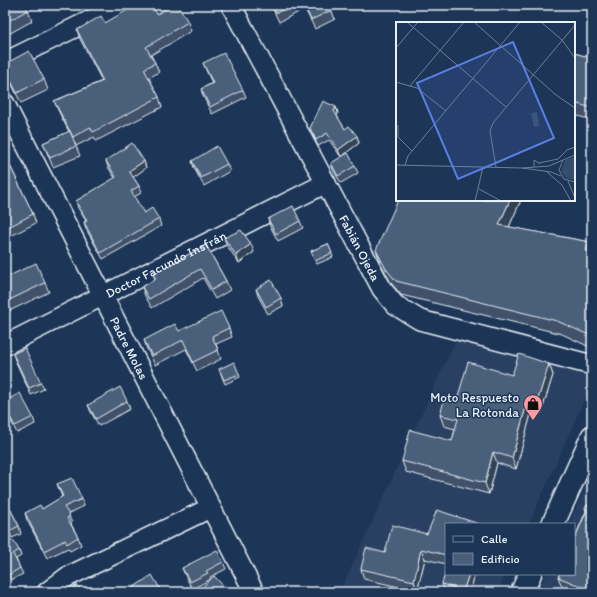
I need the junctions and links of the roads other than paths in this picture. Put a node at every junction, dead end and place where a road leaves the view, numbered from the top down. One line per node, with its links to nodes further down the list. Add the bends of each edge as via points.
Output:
1 (121, 5): 3 (street)
2 (231, 5): 5 (street, Fabián Ojeda)
3 (5, 62)
4 (5, 104): 6 (street, Padre Molas)
5 (326, 183): 6 (street, Doctor Facundo Insfrán); 8 (street, Fabián Ojeda, via 382,289 395,305 420,320)
6 (104, 296): 7 (street, Doctor Facundo Insfrán); 10 (street, Padre Molas)
7 (5, 345)
8 (592, 365)
9 (592, 437): 11 (main road)
10 (210, 508): 13 (street, via 67,578); 14 (street, Padre Molas)
11 (553, 523)
12 (530, 575): 15 (main road)
13 (47, 592)
14 (254, 592)
15 (522, 592)

